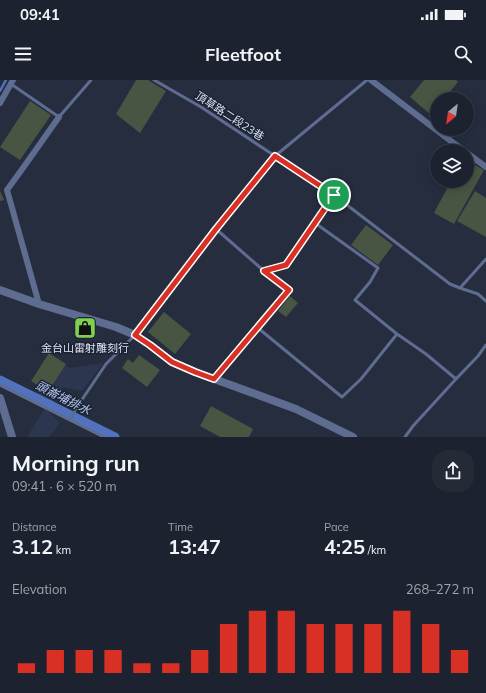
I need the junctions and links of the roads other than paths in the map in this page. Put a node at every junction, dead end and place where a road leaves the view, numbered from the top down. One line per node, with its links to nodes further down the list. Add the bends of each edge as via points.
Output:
1 (91, 80): 7 (lane)
2 (154, 80): 9 (lane, 頂草路二段23巷, via 201,106)
3 (368, 80): 9 (lane)
4 (371, 80): 8 (street)
5 (12, 82): 6 (street); 7 (lane)
6 (0, 103)
7 (59, 117): 20 (street, via 7,190)
8 (455, 144)
9 (275, 156): 12 (lane, 頂草路二段23巷); 14 (lane)
10 (474, 158): 11 (street)
11 (486, 167)
12 (334, 195): 13 (lane); 17 (lane, 頂草路二段23巷, via 450,284)
13 (314, 223): 16 (lane, via 286,265); 22 (lane, via 378,268 355,300)
14 (216, 229): 16 (lane); 23 (lane)
15 (486, 260): 17 (lane)
16 (264, 271): 21 (lane, via 289,290)
17 (460, 288): 19 (lane, 頂草路二段23巷, via 478,294)
18 (0, 290): 20 (street)
19 (486, 300)
20 (39, 304): 23 (street)
21 (258, 328): 22 (lane, via 342,397 361,379); 25 (lane)
22 (397, 334): 26 (lane)
23 (135, 335): 25 (street, via 172,362); 29 (lane, via 106,364)
24 (486, 345): 26 (lane)
25 (214, 379): 32 (street, via 296,409)
26 (456, 379): 33 (lane)
27 (0, 386): 29 (lane)
28 (0, 398): 30 (street)
29 (71, 420): 31 (lane)
30 (12, 437)
31 (104, 437)
32 (353, 437)
33 (405, 437)

